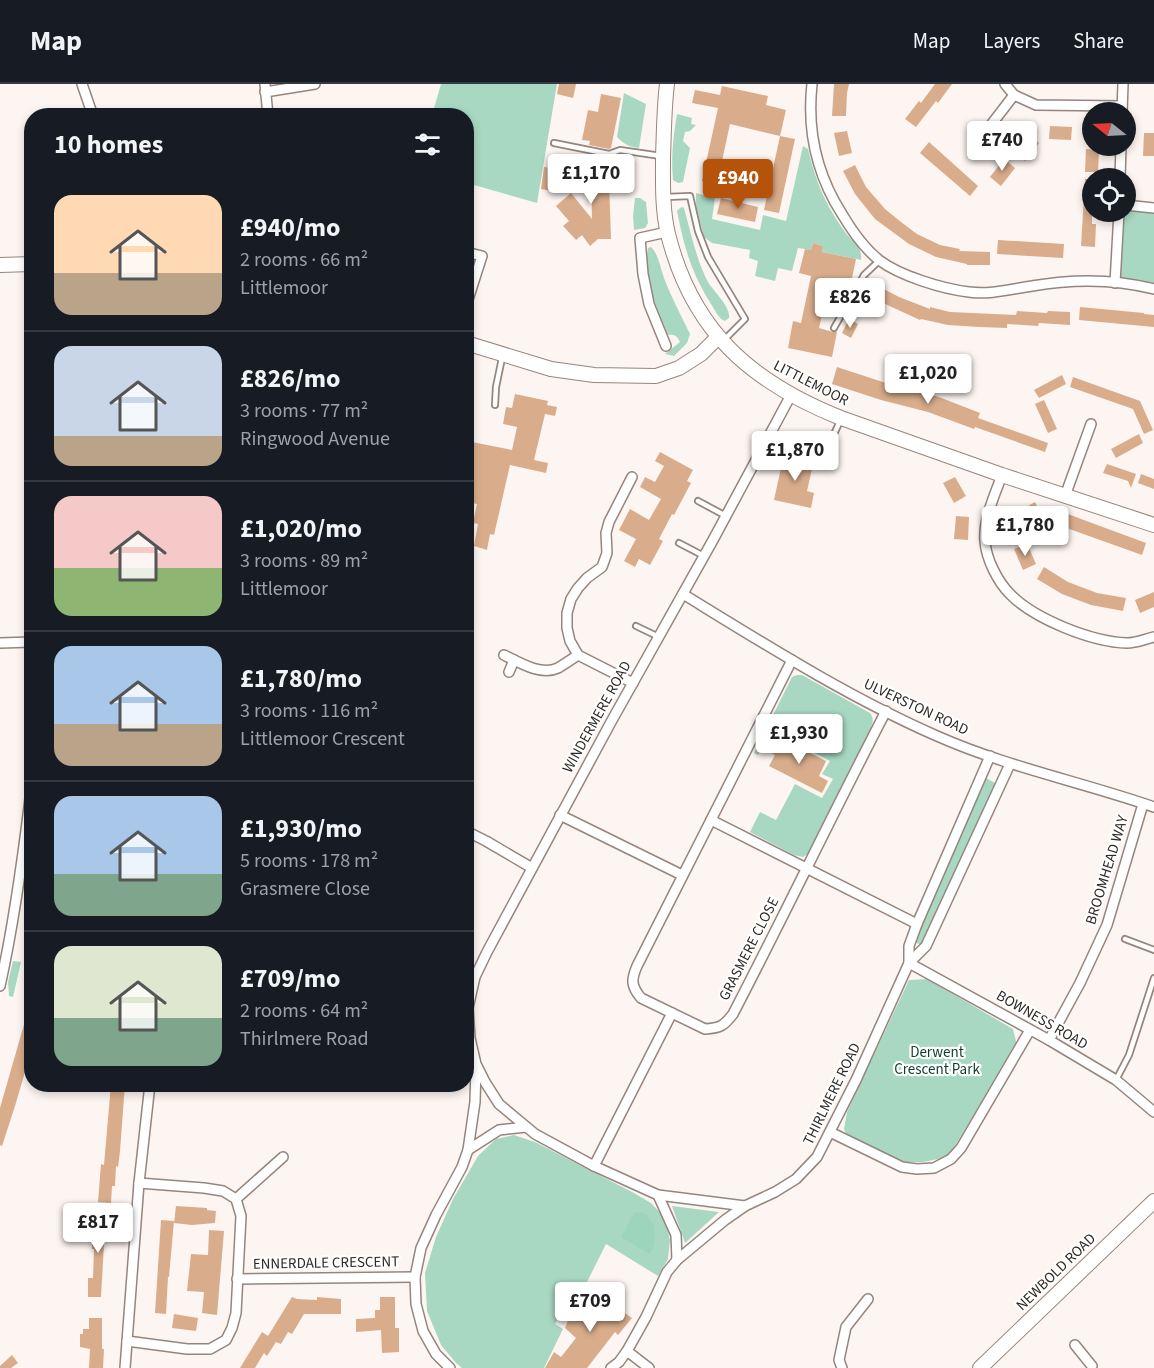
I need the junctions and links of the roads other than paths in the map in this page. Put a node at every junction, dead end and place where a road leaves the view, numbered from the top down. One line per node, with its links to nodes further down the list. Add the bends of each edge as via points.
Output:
1 (82, 84): 11 (street)
2 (315, 84): 7 (street)
3 (668, 84): 15 (main road, LITTLEMOOR)
4 (812, 84): 22 (street, via 815,154 831,198 853,232)
5 (1005, 84): 8 (street)
6 (1123, 84): 9 (street)
7 (265, 88): 12 (street)
8 (1014, 95): 10 (street, via 1036,105); 14 (street)
9 (1122, 102)
10 (1082, 107)
11 (90, 108)
12 (267, 108)
13 (554, 143): 15 (lane, via 609,154 620,150)
14 (977, 143)
15 (663, 156): 16 (main road, LITTLEMOOR)
16 (663, 197): 20 (main road, LITTLEMOOR); 29 (lane, via 690,196 708,257 745,319)
17 (1136, 206): 18 (street)
18 (1154, 208)
19 (1118, 222): 26 (street)
20 (667, 232): 29 (main road, LITTLEMOOR, via 682,281); 31 (street, via 640,238 649,304)
21 (474, 254): 25 (street, via 482,256)
22 (880, 260): 26 (street, via 914,279 969,292 1080,280); 28 (lane, via 864,275)
23 (24, 264): 24 (main road)
24 (0, 265)
25 (474, 281)
26 (1115, 283): 27 (street)
27 (1154, 289)
28 (834, 328)
29 (720, 339): 32 (main road, via 680,368 656,376 594,375 551,369); 33 (main road, LITTLEMOOR, via 761,376)
30 (474, 345): 32 (main road)
31 (666, 346)
32 (503, 354): 34 (lane)
33 (791, 395): 35 (main road, LITTLEMOOR); 42 (street, WINDERMERE ROAD)
34 (495, 405)
35 (841, 418): 37 (lane); 38 (main road, LITTLEMOOR)
36 (1091, 424): 40 (street)
37 (828, 447)
38 (1002, 475): 40 (main road, LITTLEMOOR); 49 (street, via 988,514 985,541 992,568 1010,594 1036,614 1078,633 1129,643)
39 (632, 477): 52 (street, via 609,522 608,553 602,567 578,588 567,613 570,640)
40 (1065, 496): 43 (main road, LITTLEMOOR)
41 (698, 501): 42 (lane)
42 (726, 516): 45 (street, WINDERMERE ROAD)
43 (1154, 525)
44 (679, 543): 45 (lane)
45 (704, 556): 46 (street, WINDERMERE ROAD)
46 (683, 594): 48 (street, WINDERMERE ROAD); 55 (street, ULVERSTON ROAD)
47 (636, 626): 48 (lane)
48 (659, 637): 57 (street, WINDERMERE ROAD)
49 (1154, 638)
50 (24, 642): 51 (street)
51 (0, 643)
52 (578, 654): 54 (street, via 557,669 533,668); 57 (street)
53 (504, 655): 54 (street)
54 (514, 660): 56 (street)
55 (792, 660): 58 (street, ULVERSTON ROAD); 64 (street, GRASMERE CLOSE)
56 (508, 672)
57 (633, 683): 63 (street, WINDERMERE ROAD)
58 (886, 711): 59 (street, ULVERSTON ROAD, via 938,737); 68 (street, GRASMERE CLOSE)
59 (990, 756): 60 (street, ULVERSTON ROAD); 70 (street, THIRLMERE ROAD)
60 (1010, 764): 61 (street, ULVERSTON ROAD); 73 (street, THIRLMERE ROAD, via 926,946)
61 (1143, 804): 62 (street, ULVERSTON ROAD); 79 (street, BROOMHEAD WAY, via 1107,925)
62 (1154, 807)
63 (560, 815): 67 (street, WINDERMERE ROAD); 69 (street)
64 (711, 820): 68 (street); 69 (street, GRASMERE CLOSE)
65 (474, 835): 67 (street)
66 (24, 843): 76 (street)
67 (532, 868): 75 (street, WINDERMERE ROAD)
68 (806, 868): 70 (street); 77 (street, GRASMERE CLOSE, via 725,1024 705,1029)
69 (682, 875): 77 (street, GRASMERE CLOSE, via 633,977 633,989 641,998)
70 (917, 924): 73 (street, THIRLMERE ROAD, via 909,946)
71 (1125, 939): 72 (lane)
72 (1154, 950)
73 (909, 963): 78 (street, BOWNESS ROAD); 86 (street, THIRLMERE ROAD)
74 (1154, 978): 82 (lane, via 1129,1054)
75 (474, 981)
76 (0, 986)
77 (672, 1013): 89 (street)
78 (1030, 1030): 79 (street, BOWNESS ROAD); 86 (street, via 961,1148 934,1168 902,1167)
79 (1049, 1040): 82 (street, BOWNESS ROAD)
80 (474, 1055): 81 (street, WINDERMERE ROAD)
81 (476, 1064): 85 (street, WINDERMERE ROAD, via 499,1104); 87 (street, WINDERMERE ROAD)
82 (1116, 1080): 84 (street, BOWNESS ROAD)
83 (149, 1092): 90 (street)
84 (1154, 1112)
85 (526, 1127): 87 (street, via 499,1130); 89 (street, WINDERMERE ROAD)
86 (830, 1132): 94 (street, THIRLMERE ROAD, via 818,1157 796,1179)
87 (468, 1150): 96 (street, WINDERMERE ROAD, via 421,1248)
88 (283, 1157): 92 (street)
89 (594, 1166): 91 (street)
90 (139, 1183): 92 (street, via 204,1188); 99 (street)
91 (658, 1195): 94 (street); 95 (street, via 676,1235)
92 (236, 1198): 97 (street, ENNERDALE CRESCENT, via 242,1216)
93 (1154, 1201): 108 (main road, NEWBOLD ROAD)
94 (745, 1206): 95 (street, THIRLMERE ROAD)
95 (677, 1260): 101 (street, THIRLMERE ROAD)
96 (416, 1277): 97 (street, ENNERDALE CRESCENT); 104 (street, WINDERMERE ROAD, via 416,1304 423,1331 436,1354)
97 (237, 1279): 99 (street, ENNERDALE CRESCENT, via 236,1313 226,1340 210,1349)
98 (868, 1299): 107 (street, via 846,1327 839,1360)
99 (127, 1341): 103 (street)
100 (1075, 1345): 102 (street)
101 (627, 1351): 105 (street, THIRLMERE ROAD); 106 (street)
102 (1092, 1367)
103 (125, 1368)
104 (450, 1368)
105 (611, 1368)
106 (650, 1368)
107 (842, 1368)
108 (980, 1368)

